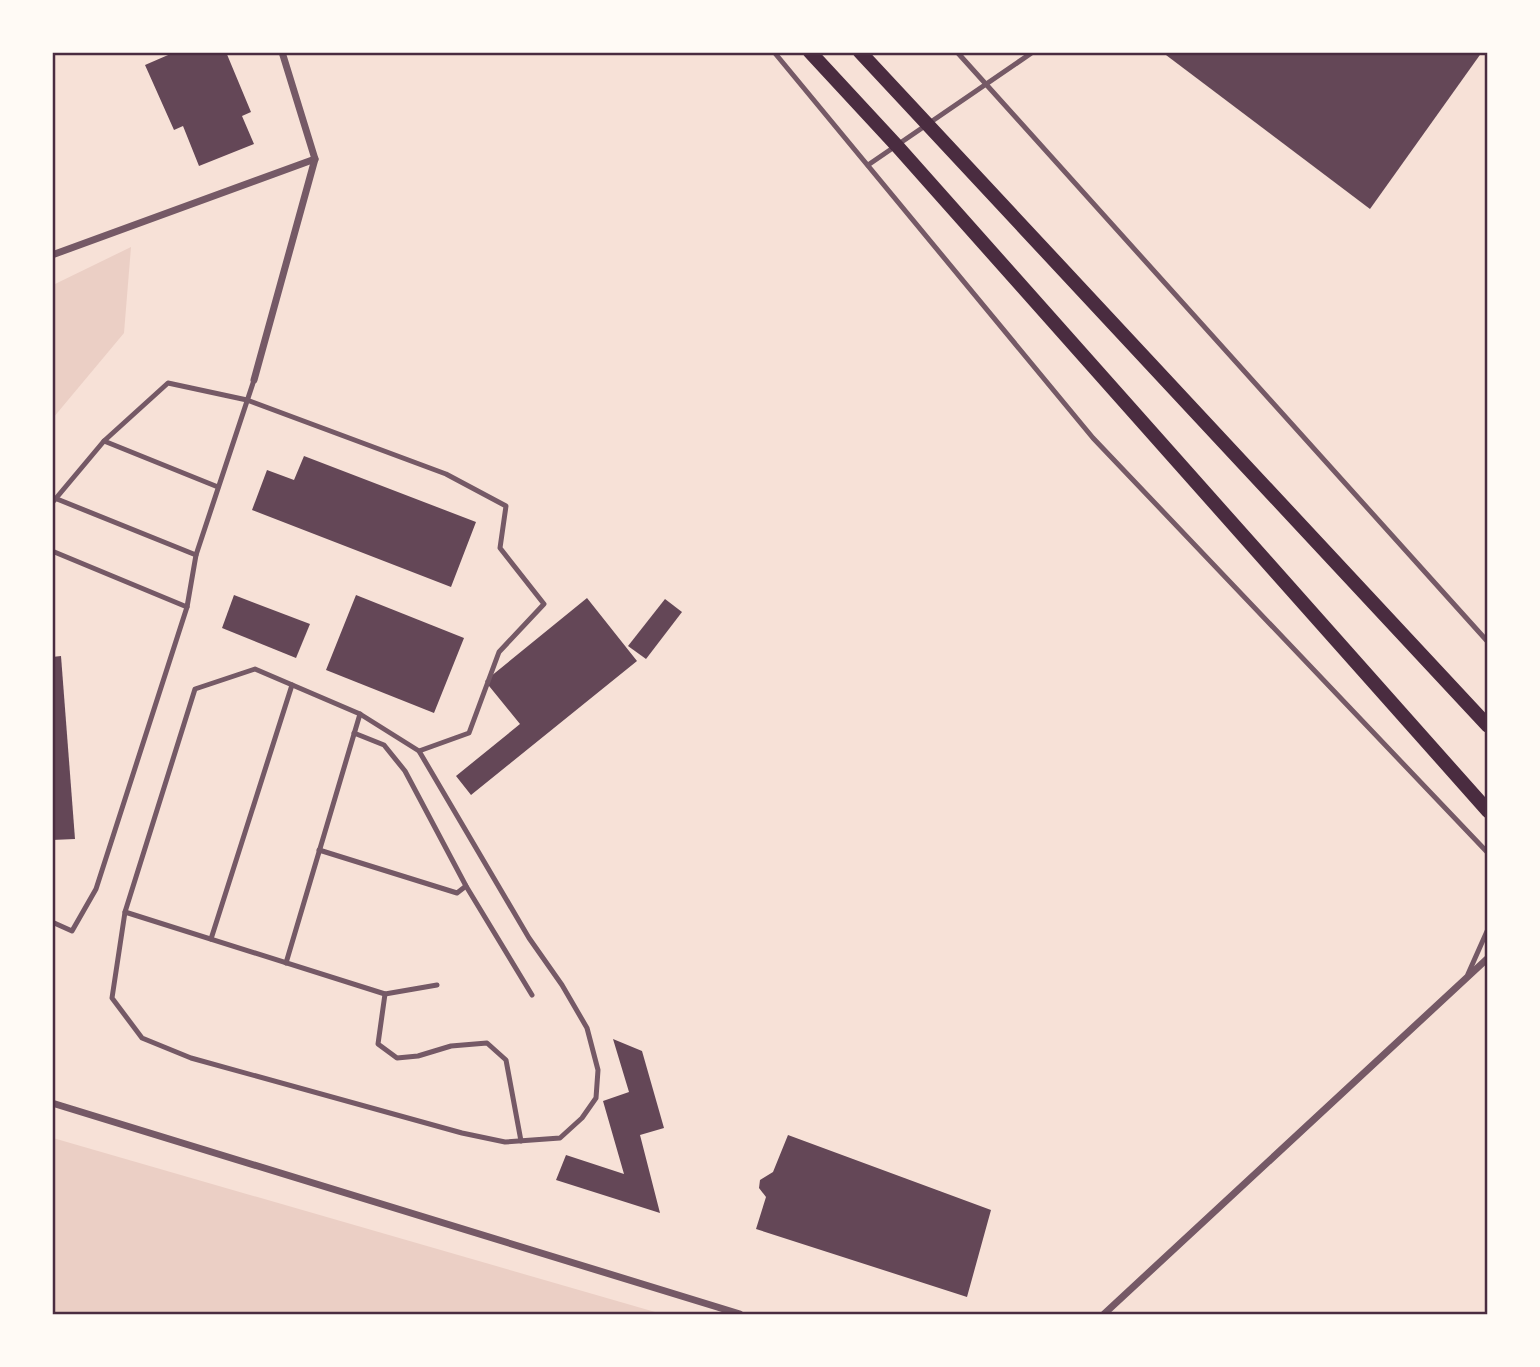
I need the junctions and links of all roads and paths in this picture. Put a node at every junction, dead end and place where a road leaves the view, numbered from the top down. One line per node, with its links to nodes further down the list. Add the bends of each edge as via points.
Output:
1 (282, 52): 8 (street)
2 (774, 52): 9 (lane)
3 (810, 52): 25 (main road)
4 (860, 52): 22 (main road)
5 (957, 52): 7 (lane)
6 (1033, 52): 7 (lane)
7 (987, 85): 9 (lane); 19 (lane)
8 (315, 159): 10 (street); 11 (street)
9 (868, 164): 27 (lane, via 1093,438)
10 (52, 255)
11 (254, 380): 12 (lane)
12 (247, 400): 13 (lane, via 168,383); 14 (lane); 24 (lane, via 446,474 506,506 500,548 544,604 499,652 469,733)
13 (104, 440): 14 (lane); 15 (lane)
14 (218, 487): 17 (lane)
15 (55, 501): 17 (lane)
16 (52, 551): 18 (lane)
17 (196, 555): 18 (lane)
18 (187, 607): 30 (lane, via 96,889 72,931)
19 (1488, 642)
20 (292, 685): 21 (lane); 29 (lane, via 255,669 195,690); 32 (lane)
21 (360, 714): 23 (lane); 24 (lane)
22 (1488, 726)
23 (354, 733): 26 (lane); 28 (lane, via 384,745 405,771)
24 (419, 751): 40 (lane, via 587,1028 598,1070 596,1098 582,1118 560,1138)
25 (1488, 811)
26 (320, 850): 28 (lane, via 457,893); 34 (lane)
27 (1488, 853)
28 (466, 886): 38 (lane)
29 (125, 912): 32 (lane); 40 (lane, via 112,998 142,1038 191,1058 449,1129 505,1142)
30 (52, 922)
31 (1488, 929): 35 (lane)
32 (211, 939): 34 (lane)
33 (1488, 958): 35 (street)
34 (286, 963): 37 (lane)
35 (1467, 975): 42 (street)
36 (438, 985): 37 (lane)
37 (385, 994): 40 (lane, via 378,1044 397,1058 488,1043 506,1060)
38 (532, 995)
39 (52, 1103): 41 (street)
40 (521, 1141)
41 (740, 1314)
42 (1104, 1314)

